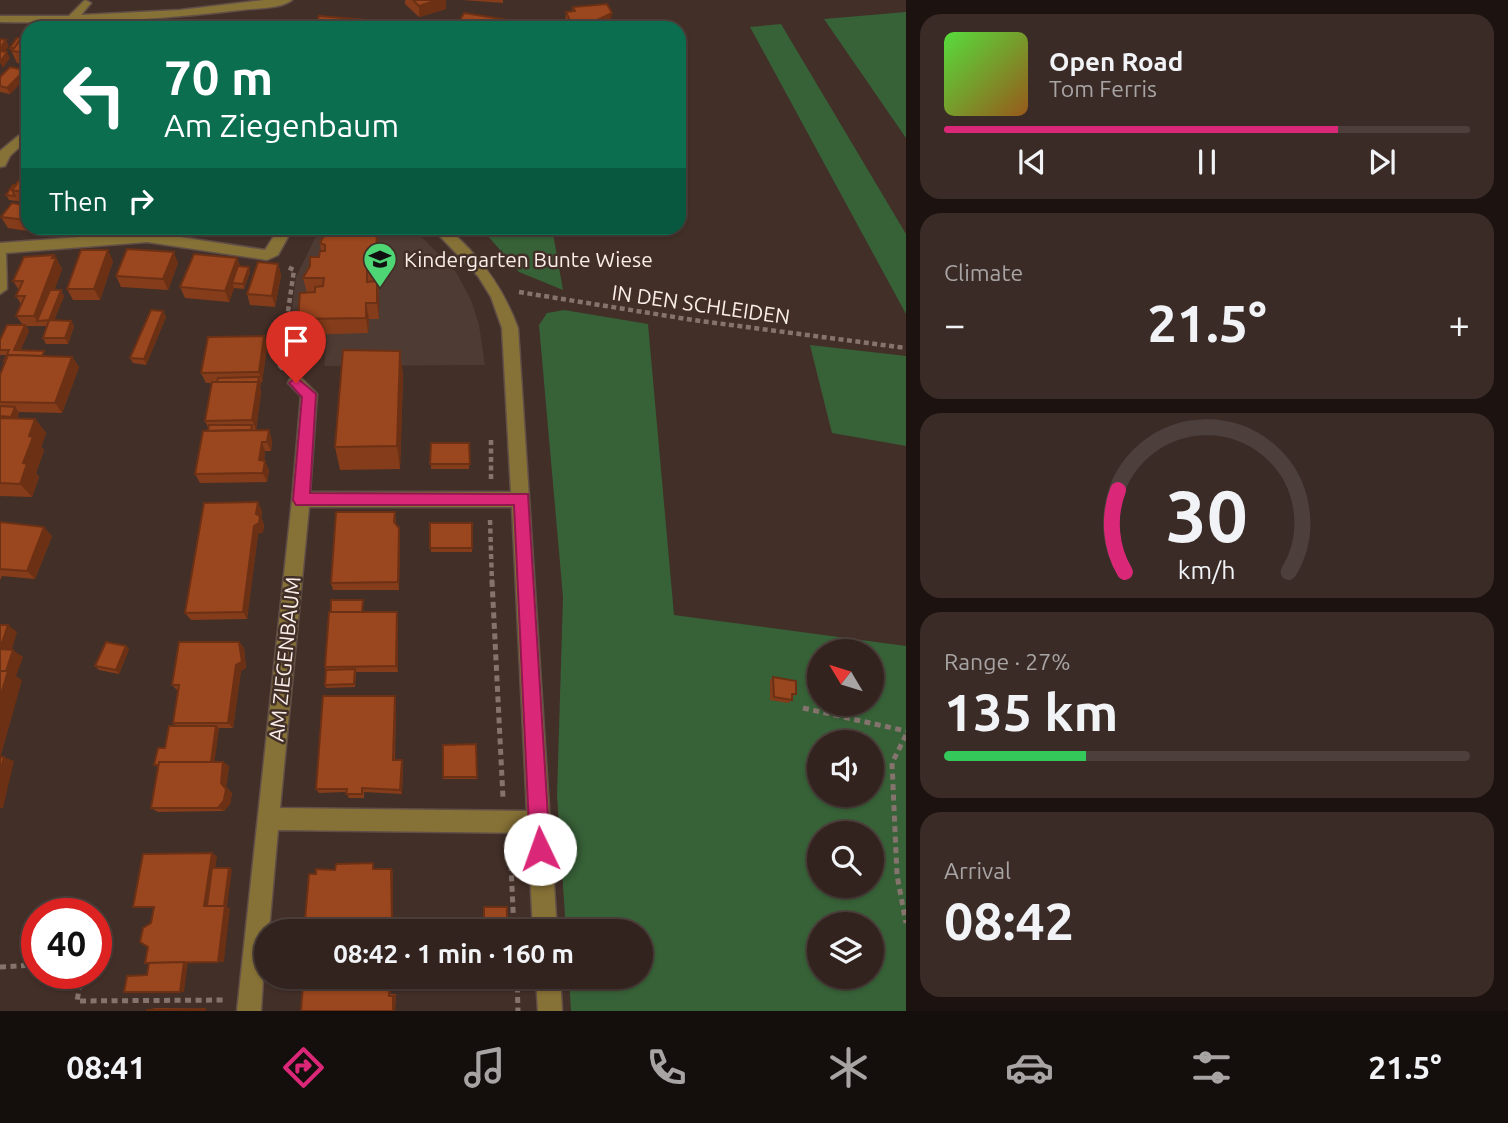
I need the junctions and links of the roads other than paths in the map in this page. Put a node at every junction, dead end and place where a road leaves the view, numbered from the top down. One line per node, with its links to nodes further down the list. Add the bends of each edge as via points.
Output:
1 (287, 0): 6 (street)
2 (86, 3): 4 (street)
3 (0, 19): 4 (street)
4 (71, 20): 5 (street)
5 (79, 21)
6 (130, 21)
7 (21, 138): 8 (street)
8 (0, 163)
9 (282, 235): 11 (street, via 267,255 147,237)
10 (447, 235): 15 (street, via 470,255 503,305 511,338)
11 (0, 248)
12 (0, 255): 13 (street)
13 (0, 289)
14 (296, 383): 16 (street, AM ZIEGENBAUM, via 309,394)
15 (522, 499): 16 (street); 18 (street)
16 (301, 500): 17 (street, AM ZIEGENBAUM)
17 (267, 819): 18 (street); 21 (street, AM ZIEGENBAUM)
18 (539, 822): 19 (street)
19 (544, 919)
20 (549, 989): 22 (street)
21 (249, 1005)
22 (550, 1011)

